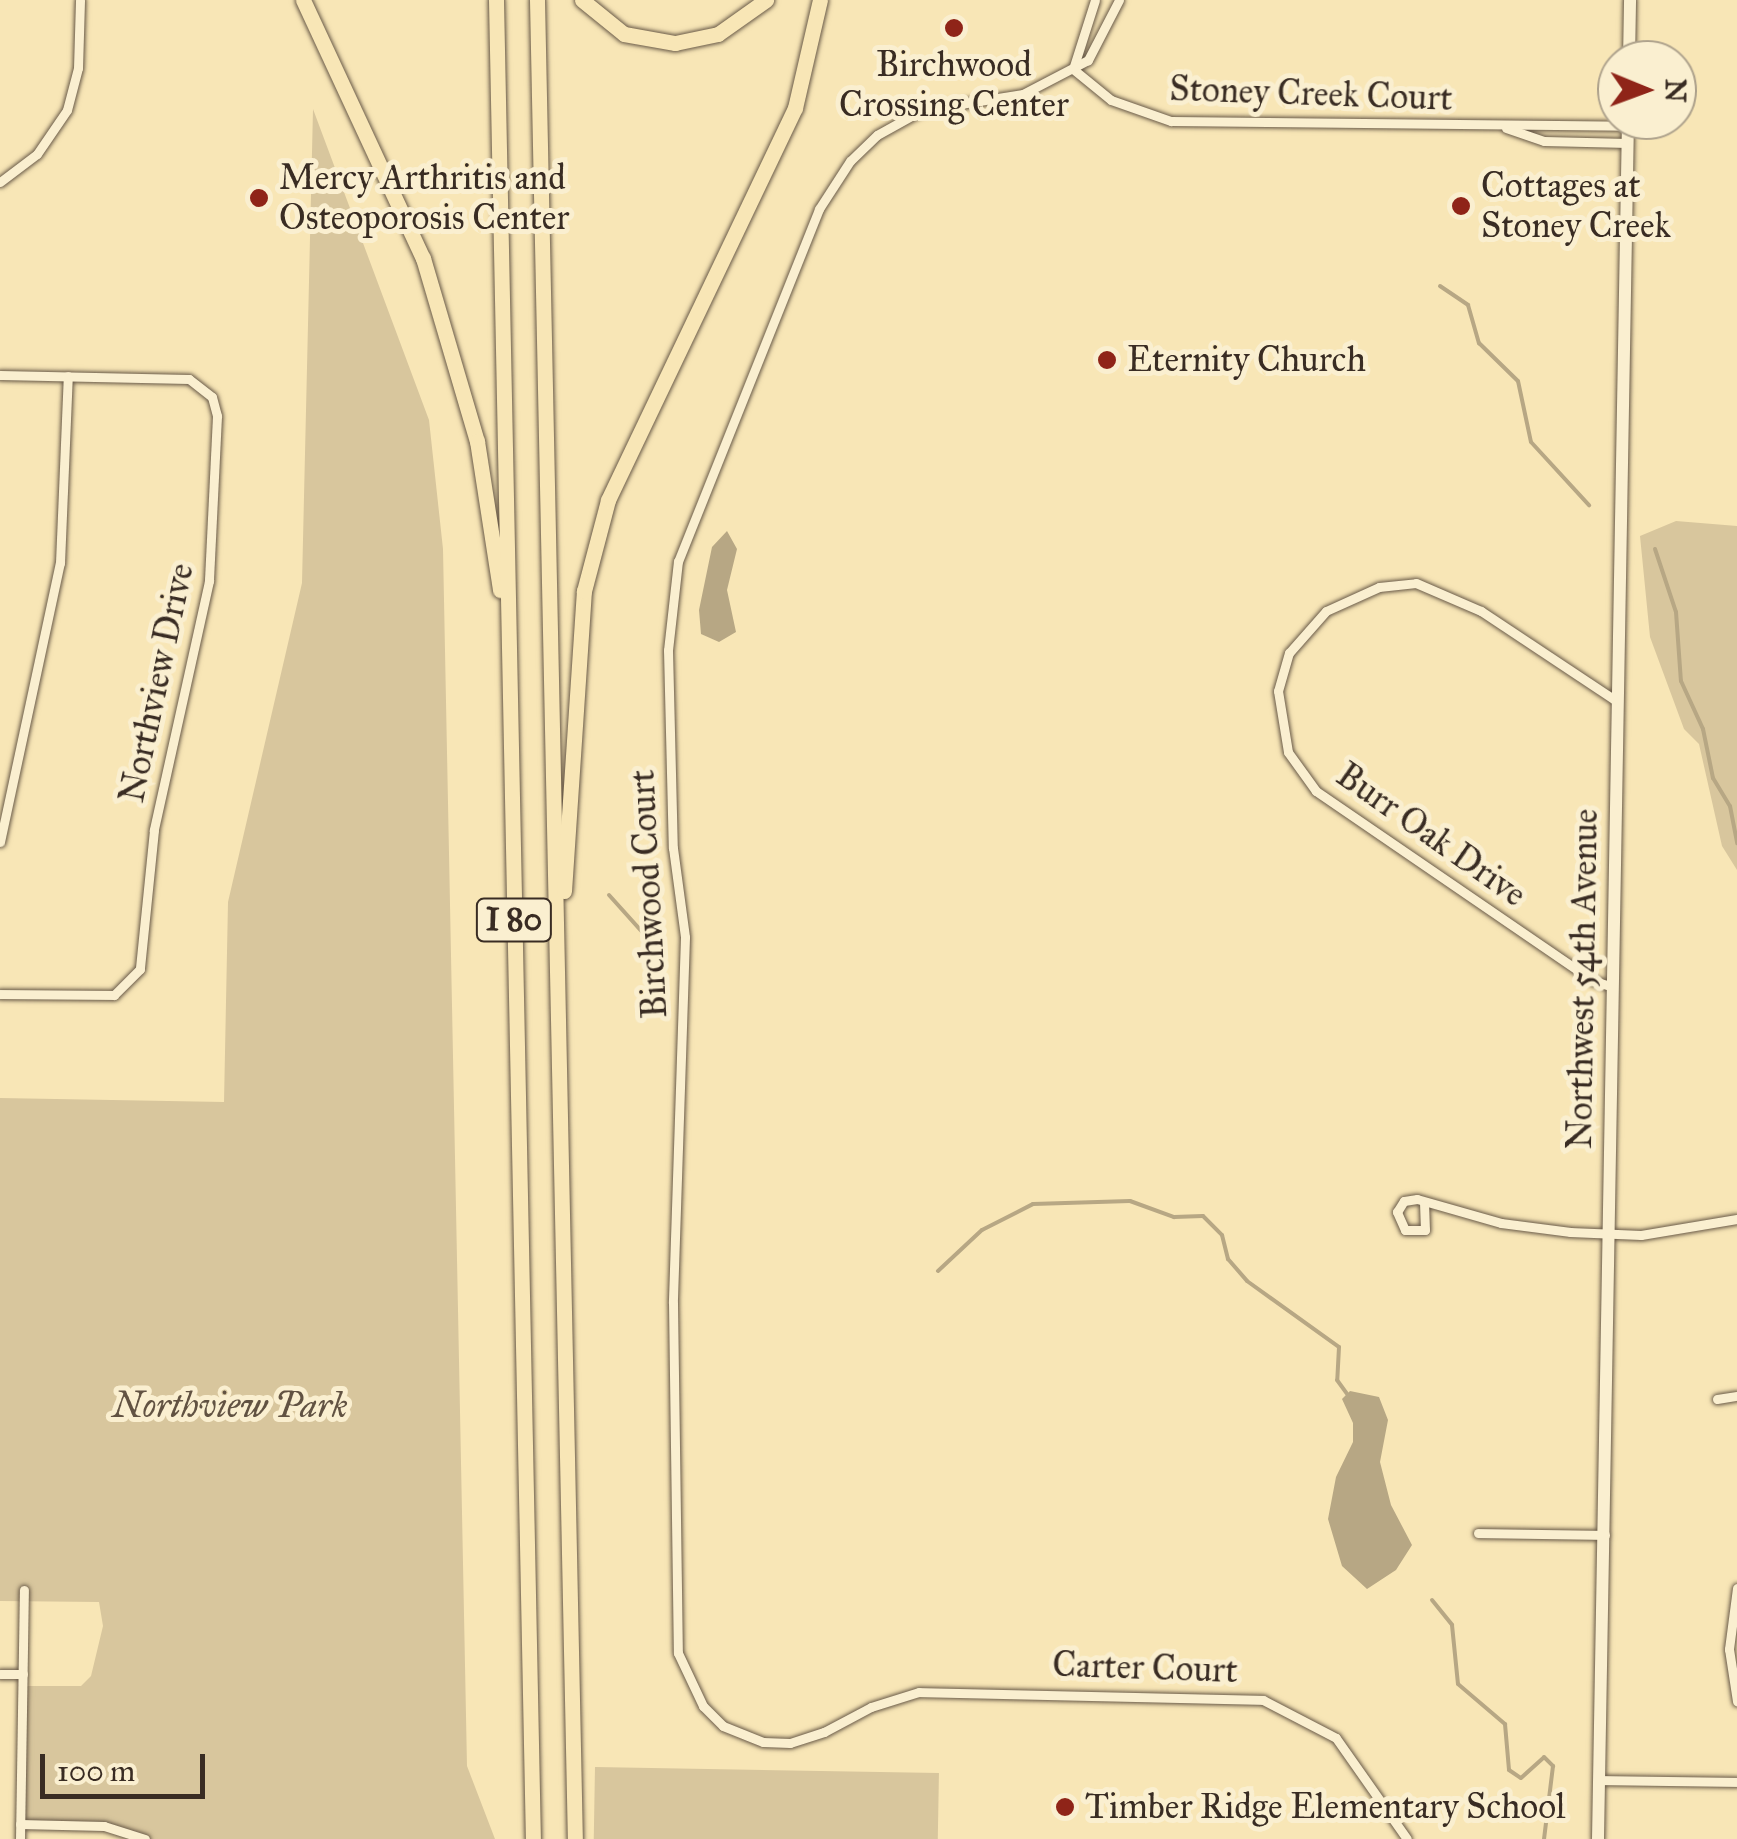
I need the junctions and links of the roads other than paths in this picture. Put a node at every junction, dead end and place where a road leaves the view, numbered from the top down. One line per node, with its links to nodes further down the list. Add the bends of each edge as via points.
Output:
1 (80, 0): 17 (street, via 78,68 67,110 37,154)
2 (304, 0): 20 (highway, via 423,258 457,364 477,441)
3 (496, 0): 20 (highway, I 80)
4 (537, 0): 25 (highway, I 80)
5 (582, 0): 6 (highway, via 624,34 674,43 740,23)
6 (766, 0)
7 (820, 0): 25 (highway, via 795,108 608,500 589,573)
8 (1096, 0): 12 (street)
9 (1119, 0): 12 (street, Birchwood Court, via 1097,50)
10 (1630, 0): 11 (street)
11 (1629, 40)
12 (1072, 69): 14 (street, Stoney Creek Court, via 1111,100 1171,121); 37 (street, Birchwood Court, via 1023,94 943,104 901,120 836,178 688,531 669,621 673,848 685,937 673,1302 678,1653 703,1706 723,1726 763,1742 790,1743 870,1706)
13 (1597, 124): 14 (street, Stoney Creek Court)
14 (1504, 127): 16 (street, Stoney Creek Court, via 1544,141)
15 (1628, 140): 16 (street, Northwest 54th Avenue)
16 (1628, 144): 21 (street, Northwest 54th Avenue)
17 (0, 182)
18 (0, 375): 19 (street)
19 (68, 376): 22 (street, via 58,577); 24 (street, Northview Drive, via 189,379 212,397 217,416 209,581 154,830 142,960 130,986 114,995)
20 (509, 648): 44 (highway, I 80)
21 (1618, 702): 23 (street, Northwest 54th Avenue); 23 (street, Burr Oak Drive, via 1480,611 1416,584 1380,587 1326,610 1288,653 1278,690 1288,752 1316,791 1592,980)
22 (0, 842)
23 (1613, 986): 28 (street, Northwest 54th Avenue)
24 (0, 994)
25 (558, 995): 45 (highway, I 80)
26 (1424, 1202): 28 (street, via 1530,1229)
27 (1737, 1218): 28 (street)
28 (1610, 1234): 32 (street, Northwest 54th Avenue)
29 (1737, 1396): 30 (street)
30 (1717, 1399)
31 (1478, 1533): 32 (street)
32 (1604, 1535): 39 (street, Northwest 54th Avenue)
33 (1737, 1588): 38 (street, via 1728,1649)
34 (24, 1590): 36 (street)
35 (0, 1674): 36 (street)
36 (22, 1674): 41 (street)
37 (938, 1690): 46 (street, Carter Court, via 1263,1700 1336,1738)
38 (1737, 1700)
39 (1599, 1780): 40 (street); 47 (street, Northwest 54th Avenue)
40 (1737, 1782)
41 (20, 1824): 42 (street); 43 (street, via 104,1826)
42 (20, 1839)
43 (145, 1839)
44 (533, 1839)
45 (575, 1839)
46 (1408, 1839)
47 (1598, 1839)

